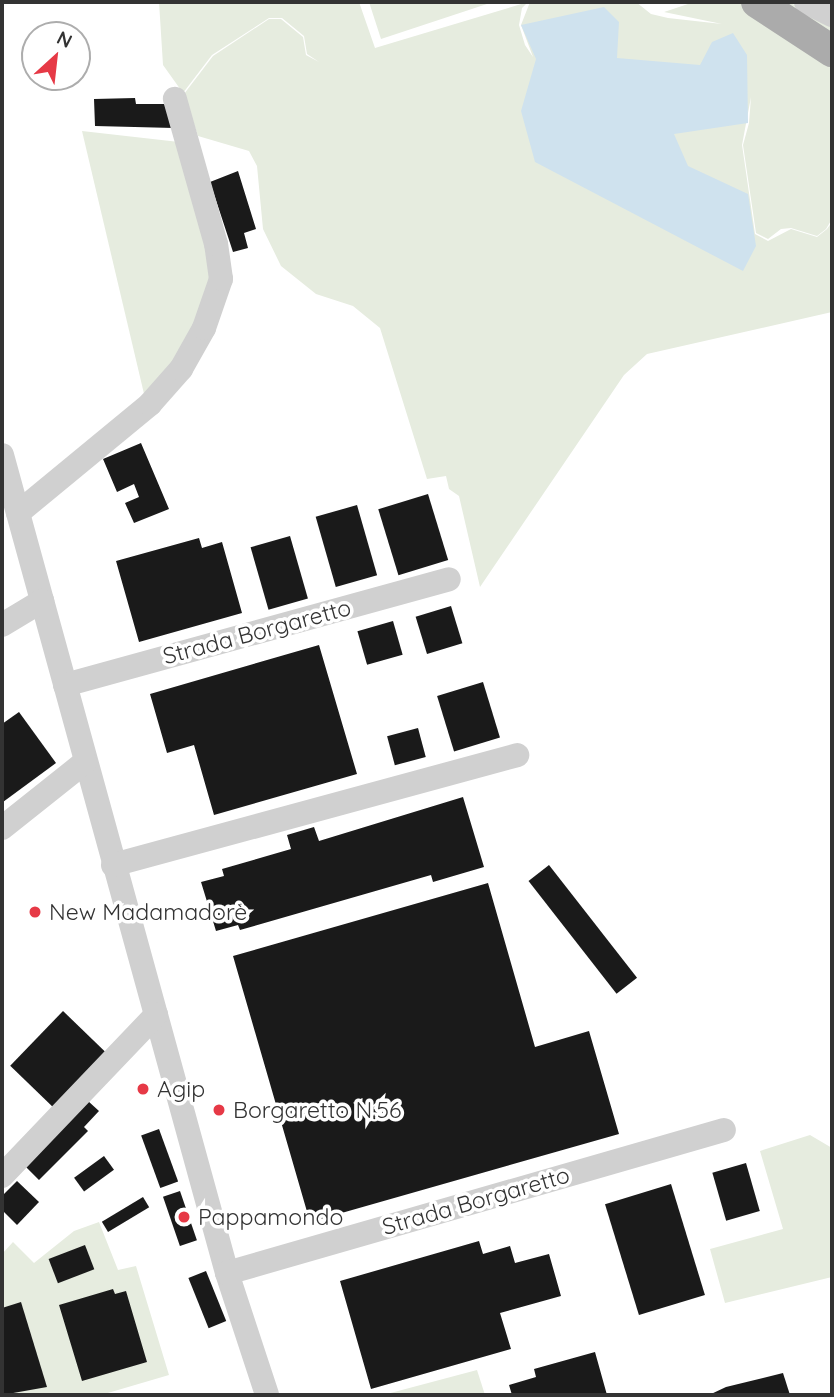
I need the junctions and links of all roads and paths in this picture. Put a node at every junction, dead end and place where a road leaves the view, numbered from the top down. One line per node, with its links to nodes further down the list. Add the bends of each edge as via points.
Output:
1 (757, 2): 4 (main road)
2 (806, 2): 3 (street)
3 (832, 15)
4 (832, 51)
5 (175, 99): 7 (street, via 216,244 221,279 204,328 181,369 150,404)
6 (2, 455): 7 (street)
7 (18, 513): 9 (street)
8 (449, 579): 11 (street, Strada Borgaretto)
9 (41, 601): 10 (street); 11 (street)
10 (2, 625)
11 (65, 685): 13 (street)
12 (517, 755): 15 (street)
13 (85, 762): 14 (street); 15 (street)
14 (2, 828)
15 (113, 865): 16 (street)
16 (156, 1015): 18 (street); 19 (street)
17 (724, 1130): 19 (street, Strada Borgaretto)
18 (2, 1176)
19 (227, 1273): 20 (street)
20 (267, 1395)

